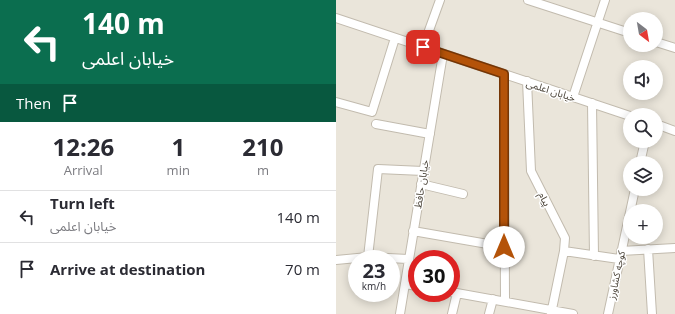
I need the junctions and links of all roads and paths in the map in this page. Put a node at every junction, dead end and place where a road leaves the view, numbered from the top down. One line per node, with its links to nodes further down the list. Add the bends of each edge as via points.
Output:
1 (440, 0): 9 (street)
2 (528, 0): 5 (street)
3 (605, 0): 5 (street)
4 (336, 18): 7 (street, خیابان اعلمی)
5 (597, 22): 6 (street); 14 (street)
6 (623, 31)
7 (395, 38): 9 (street, خیابان اعلمی); 15 (street, via 372,112)
8 (663, 44): 10 (street)
9 (423, 47): 11 (street, خیابان اعلمی)
10 (675, 48)
11 (443, 54): 12 (street, خیابان اعلمی); 21 (street, خیابان حافظ)
12 (504, 74): 13 (street, خیابان اعلمی); 27 (street)
13 (527, 82): 14 (street, خیابان اعلمی); 32 (street, پیام, via 531,171 565,238)
14 (573, 97): 16 (street, خیابان اعلمی)
15 (336, 102)
16 (592, 103): 17 (street, خیابان اعلمی); 34 (street)
17 (623, 114)
18 (376, 124): 21 (street)
19 (663, 127): 20 (street)
20 (675, 131)
21 (430, 134): 22 (street, خیابان حافظ)
22 (423, 171): 23 (street, خیابان حافظ); 30 (street, via 378,169)
23 (421, 184): 24 (street); 26 (street, خیابان حافظ)
24 (463, 194)
25 (633, 196): 33 (street, کوچه کشاورز)
26 (413, 231): 27 (street); 31 (street, خیابان حافظ)
27 (504, 247): 44 (street)
28 (675, 248): 29 (street)
29 (648, 249): 33 (street); 52 (street)
30 (369, 250)
31 (410, 250)
32 (564, 251): 34 (street); 46 (street, پیام)
33 (620, 255): 34 (street); 51 (street, کوچه کشاورز)
34 (594, 256)
35 (348, 259): 38 (street)
36 (400, 259): 37 (street)
37 (408, 259): 39 (street, خیابان حافظ)
38 (336, 260)
39 (405, 284): 40 (street); 47 (street, خیابان حافظ)
40 (408, 284)
41 (460, 293): 42 (street)
42 (493, 299): 44 (street); 49 (street)
43 (453, 302): 48 (street)
44 (505, 302): 45 (street)
45 (527, 310): 46 (street)
46 (552, 312): 50 (street)
47 (400, 314)
48 (452, 314)
49 (489, 314)
50 (572, 314)
51 (608, 314)
52 (652, 314)

